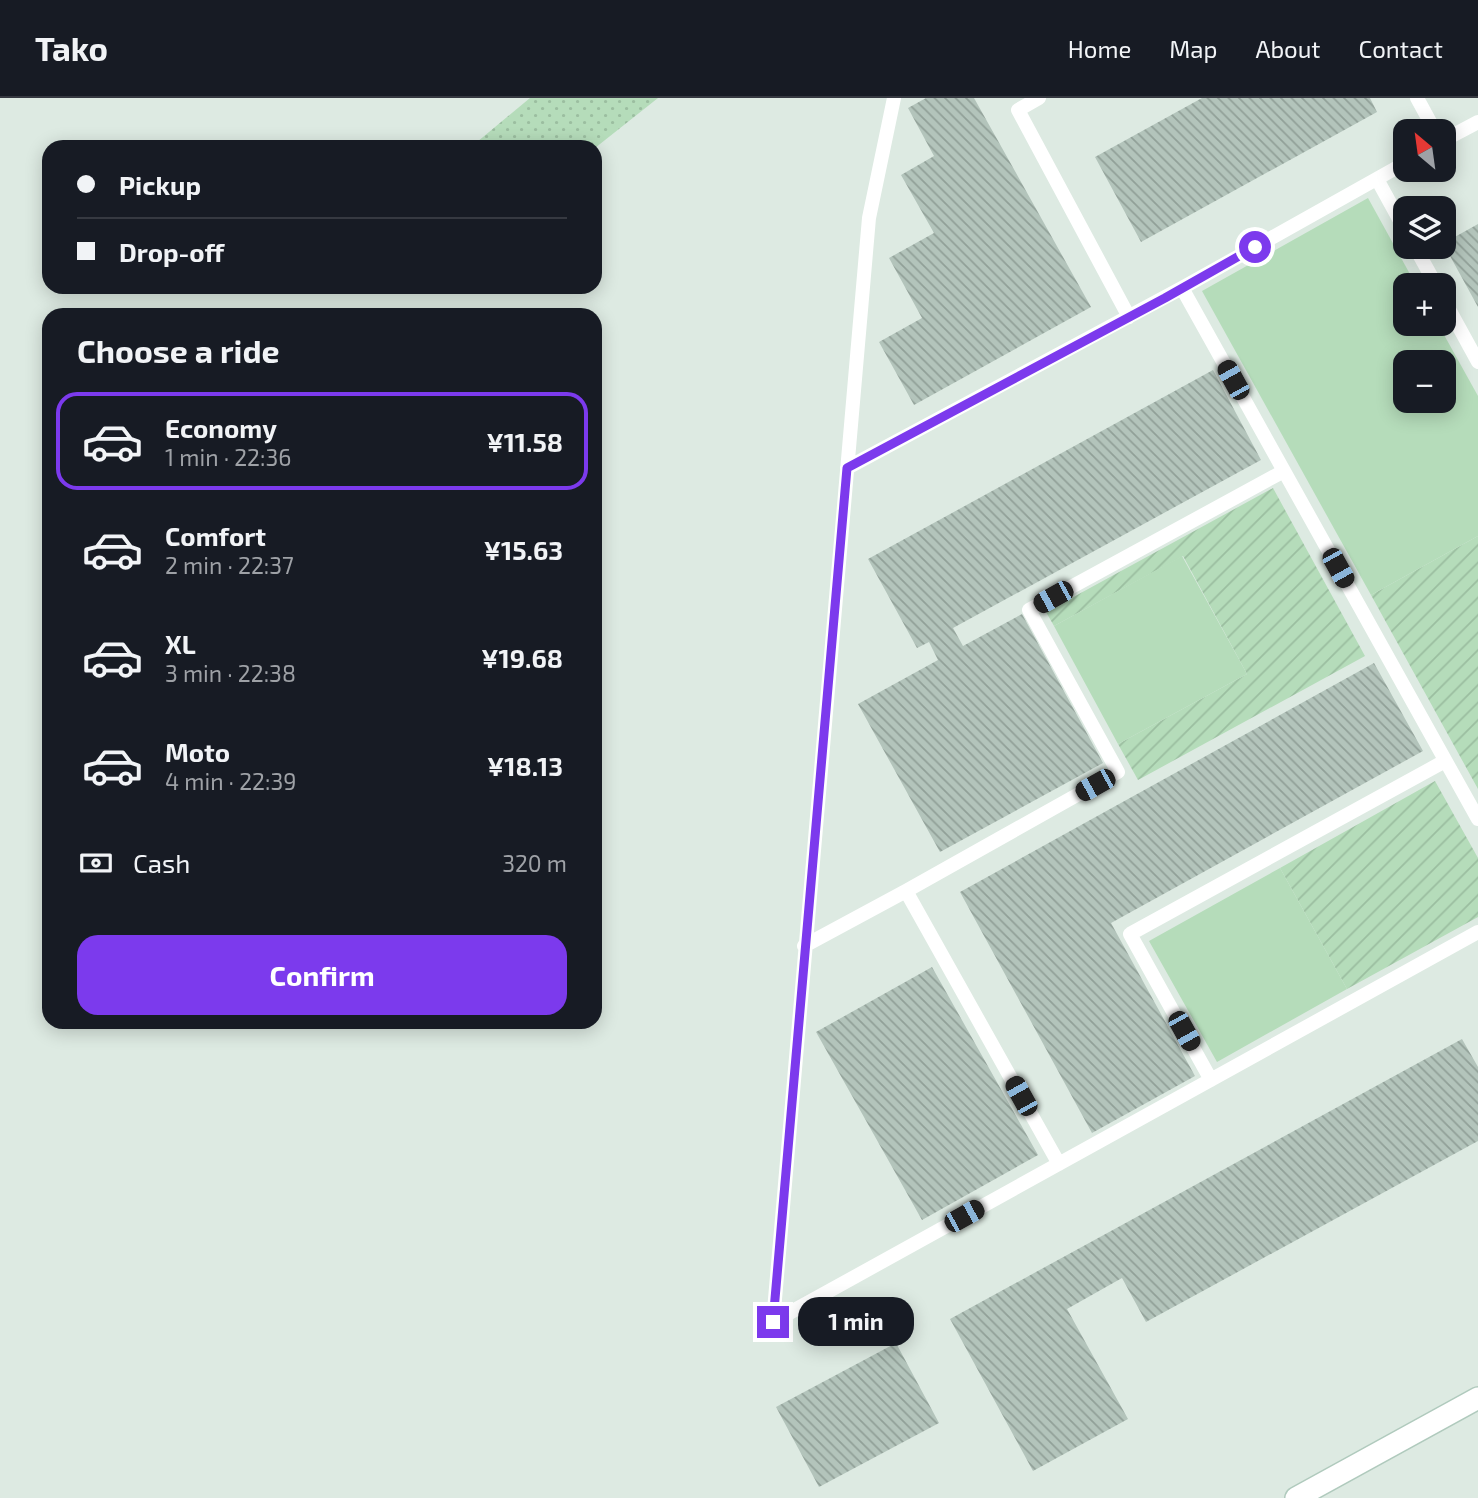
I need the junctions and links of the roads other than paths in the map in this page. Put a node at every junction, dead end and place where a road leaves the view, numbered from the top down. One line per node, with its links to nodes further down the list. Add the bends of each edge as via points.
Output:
1 (894, 98): 14 (lane, via 869,218)
2 (1039, 98): 11 (lane, via 1018,110)
3 (1417, 98): 4 (lane)
4 (1428, 119)
5 (1478, 122): 6 (lane)
6 (1456, 134)
7 (1393, 170): 8 (lane)
8 (1377, 179): 9 (lane); 10 (lane)
9 (1393, 208)
10 (1182, 288): 11 (lane); 15 (lane)
11 (1129, 317): 14 (lane)
12 (1456, 322): 13 (lane)
13 (1478, 361)
14 (847, 468): 20 (lane)
15 (1284, 471): 16 (lane); 18 (lane, via 1030,610 1118,772)
16 (1446, 761): 17 (lane); 21 (lane, via 1130,934)
17 (1478, 819)
18 (906, 891): 20 (lane); 22 (lane)
19 (1478, 932): 21 (lane)
20 (804, 946): 22 (lane, via 773,1322)
21 (1210, 1080): 22 (lane)
22 (1059, 1164)
23 (1478, 1398): 24 (street)
24 (1296, 1498)

